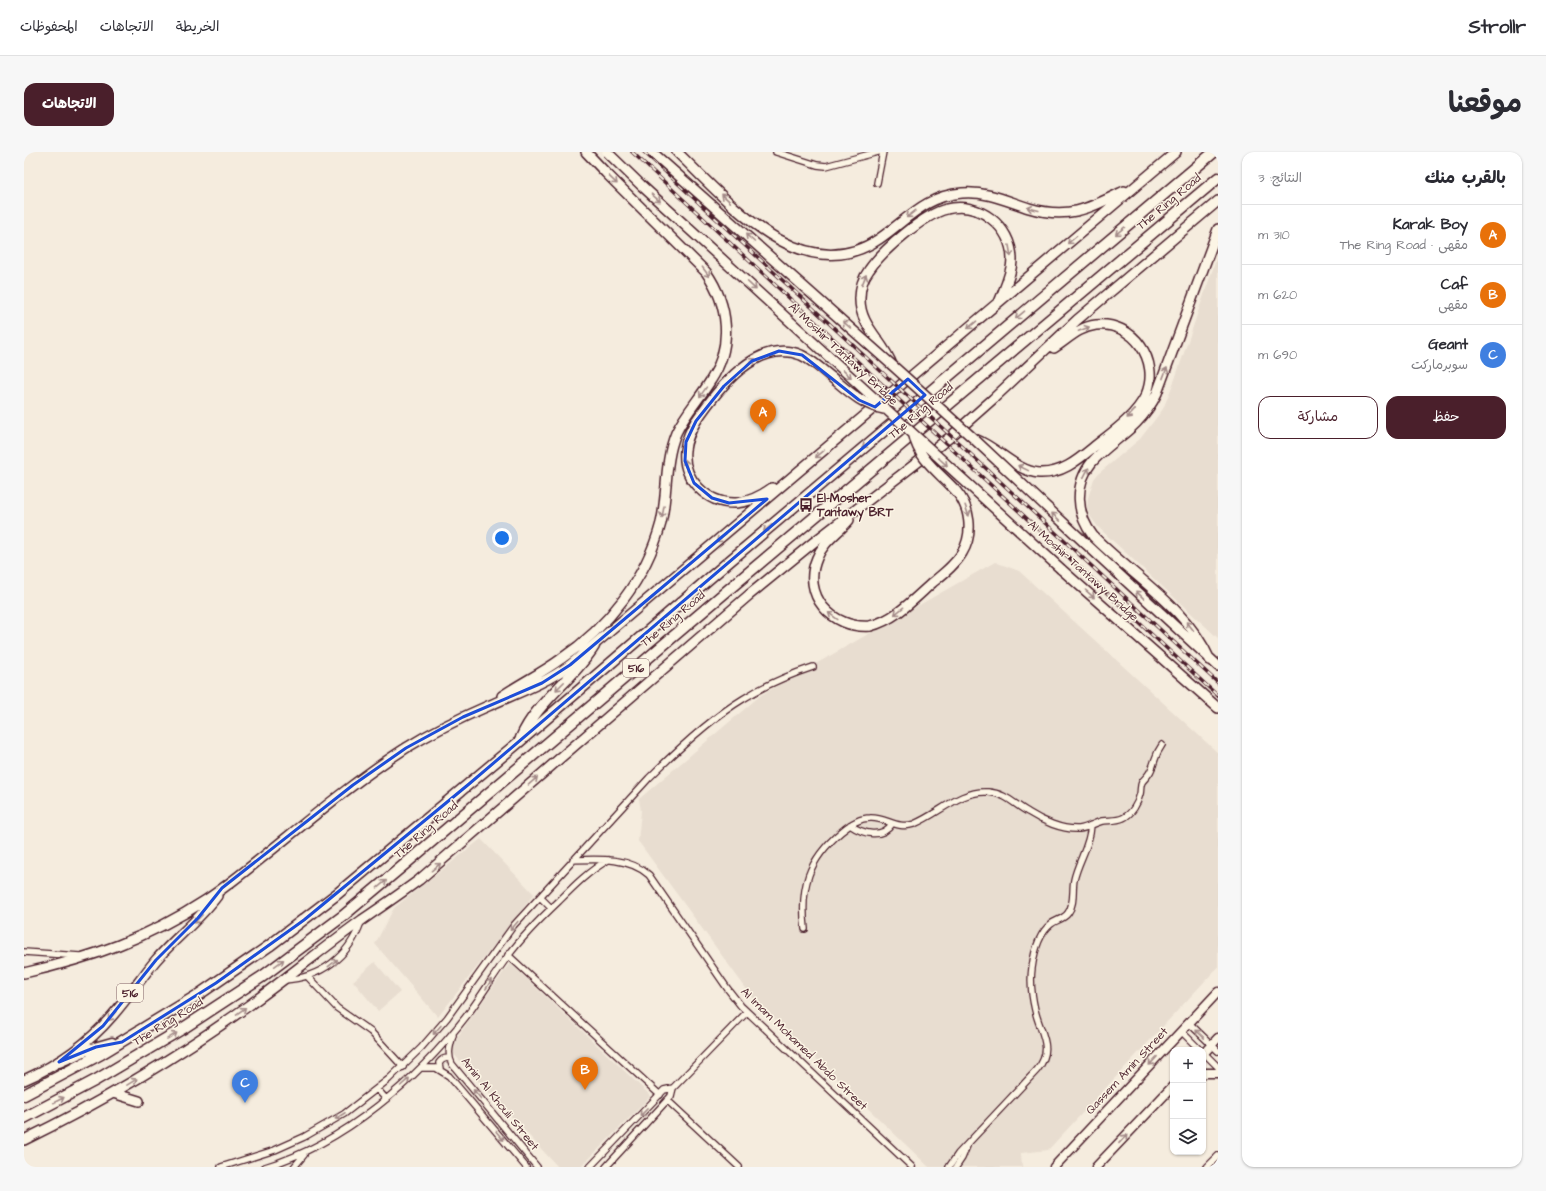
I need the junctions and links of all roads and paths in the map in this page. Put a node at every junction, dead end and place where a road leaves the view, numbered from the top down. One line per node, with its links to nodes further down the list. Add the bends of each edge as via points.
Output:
1 (586, 152): 27 (highway, one-way to 27, via 706,272 716,286 724,310 725,343 714,375 684,418 674,439 668,460 665,498 658,532 649,558 636,582 612,614 583,642 557,662)
2 (607, 152): 18 (highway, Al Moshir Tantawy Bridge, one-way to 18, bridge)
3 (652, 152): 17 (highway, Al Moshir Tantawy Bridge, one-way to 3, bridge)
4 (676, 152): 12 (highway, one-way to 4, via 1091,208 1067,212 1030,208 986,194 949,195 923,205 867,246 843,253 818,253 793,246 761,229)
5 (776, 152): 6 (street, via 826,166)
6 (878, 152)
7 (883, 152): 11 (street)
8 (1176, 152): 12 (highway, 516)
9 (1214, 152): 29 (highway, The Ring Road / 516, one-way to 29)
10 (1218, 178): 75 (highway, The Ring Road / 516, one-way to 10, via 102,1077 182,1029 269,971 343,916)
11 (877, 183)
12 (1136, 186): 15 (highway, 516, one-way to 15)
13 (1218, 200): 16 (highway, 516)
14 (1218, 229): 24 (highway, one-way to 14, via 1196,634 1182,616 1093,536 1083,519 1079,499 1082,480 1092,462 1140,419 1158,393)
15 (1000, 301): 17 (highway, one-way to 15, via 883,346 866,323 861,311 860,292 866,274 874,264 894,244 933,214 952,208 978,211 990,218 1004,233 1010,246 1011,266); 21 (highway, 516, one-way to 21)
16 (1038, 356): 20 (highway, one-way to 20, via 1085,328 1103,325 1116,327 1127,332 1141,345 1147,356 1150,375 1146,393 1129,416 1078,461 1056,471 1031,471); 22 (highway, 516, via 949,438)
17 (892, 365): 20 (highway, Al Moshir Tantawy Bridge, bridge)
18 (885, 409): 19 (highway, Al Moshir Tantawy Bridge, bridge); 21 (highway, one-way to 18, bridge, via 754,499 735,503 718,500 698,488 686,467 685,449 696,422 716,395 742,369 762,355 779,351 807,358 859,400 873,407)
19 (913, 434): 22 (highway, one-way to 22, bridge, via 924,459 963,501 969,520 969,537 963,552 947,570 894,615 870,626 851,625 833,617 820,603 813,584 814,565 819,553); 28 (highway, Al Moshir Tantawy Bridge, one-way to 28, bridge)
20 (973, 438): 24 (highway, Al Moshir Tantawy Bridge, one-way to 20, bridge)
21 (808, 464): 23 (highway, 516, one-way to 23)
22 (858, 508): 39 (highway, 516, one-way to 22, via 438,865 686,649)
23 (594, 646): 27 (highway, 516, via 547,680); 29 (highway, one-way to 29, via 581,664 536,712)
24 (1210, 660): 25 (highway, Al Moshir Tantawy Bridge)
25 (1218, 666)
26 (814, 667): 34 (street, via 755,692 719,716 649,778)
27 (488, 706): 36 (highway, 516, via 444,727 388,760)
28 (1218, 708)
29 (519, 742): 53 (highway, The Ring Road / 516, via 304,920 216,983)
30 (1162, 746): 33 (street, via 1155,755 1150,772 1142,782 1130,814 1120,820)
31 (892, 824): 32 (street, via 879,818 869,818); 32 (street, via 885,832 874,834); 33 (street, via 911,825 963,797 988,792 1006,796 1028,812 1050,823 1074,829)
32 (850, 825): 40 (street, via 827,845 810,868 804,896)
33 (1091, 825): 81 (street, via 1087,848 1074,879 1070,909 1044,931 1033,961 1032,995 1046,1042 1044,1057 1037,1070 967,1146)
34 (573, 860): 35 (street, Al Imam Mohamed Abdo Street); 37 (street)
35 (608, 860): 38 (street, via 585,876); 48 (street, Al Imam Mohamed Abdo Street, via 634,865 649,875 731,994)
36 (222, 888): 42 (highway, 516, via 158,928 124,944); 58 (highway, 516, one-way to 58, via 198,918 153,964 103,1026)
37 (540, 897): 38 (street); 59 (street, one-way to 59, via 514,925 447,1018)
38 (551, 908): 43 (street)
39 (361, 921): 45 (street, one-way to 39, via 327,968 343,954 356,935); 46 (highway, 516)
40 (804, 929)
41 (24, 952): 42 (street)
42 (89, 956): 44 (highway, 516)
43 (508, 956): 50 (street, one-way to 43); 70 (street)
44 (24, 973)
45 (308, 977): 46 (street); 59 (street, via 337,1008 371,1032)
46 (284, 980): 69 (highway, 516, one-way to 46, via 202,1038)
47 (1218, 992): 49 (main road, Qassem Amin Street)
48 (747, 1012): 66 (street); 92 (street, Al Imam Mohamed Abdo Street)
49 (1189, 1023): 51 (main road, Qassem Amin Street); 55 (street, one-way to 49)
50 (455, 1030): 57 (street, Amin Al Khouli Street, via 449,1047); 61 (street)
51 (1181, 1031): 54 (street); 94 (main road, Qassem Amin Street, one-way to 94)
52 (1218, 1038): 55 (main road)
53 (122, 1042): 58 (highway, 516, via 96,1047); 71 (highway, The Ring Road / 516)
54 (1198, 1047)
55 (1215, 1048)
56 (1206, 1055): 60 (street)
57 (450, 1059): 62 (street, via 442,1060); 88 (street, Amin Al Khouli Street, one-way to 57)
58 (59, 1062): 65 (highway, 516)
59 (403, 1066): 67 (street)
60 (1218, 1067)
61 (421, 1068): 62 (street); 72 (street, one-way to 61)
62 (440, 1069): 87 (street, Amin Al Khouli Street, one-way to 87, via 452,1079)
63 (1206, 1073): 64 (main road)
64 (1218, 1073)
65 (24, 1080)
66 (673, 1088): 70 (street, via 666,1089); 73 (street)
67 (377, 1089): 72 (street); 84 (street, one-way to 84, via 344,1114 304,1138)
68 (1170, 1089): 95 (main road, one-way to 68)
69 (113, 1093): 74 (highway); 76 (highway, 516)
70 (660, 1095): 89 (street, one-way to 89)
71 (24, 1096)
72 (386, 1099): 77 (street, via 352,1125)
73 (667, 1100): 90 (street); 91 (street)
74 (139, 1101)
75 (24, 1118)
76 (24, 1140)
77 (309, 1150): 80 (street); 86 (street)
78 (1218, 1156): 79 (street)
79 (1213, 1161): 82 (street); 96 (street)
80 (284, 1164): 83 (street)
81 (955, 1165): 93 (street)
82 (1218, 1165)
83 (275, 1166): 85 (street)
84 (221, 1167)
85 (265, 1167)
86 (294, 1167)
87 (526, 1167)
88 (537, 1167)
89 (590, 1167)
90 (606, 1167)
91 (739, 1167)
92 (912, 1167)
93 (949, 1167)
94 (1054, 1167)
95 (1096, 1167)
96 (1208, 1167)

